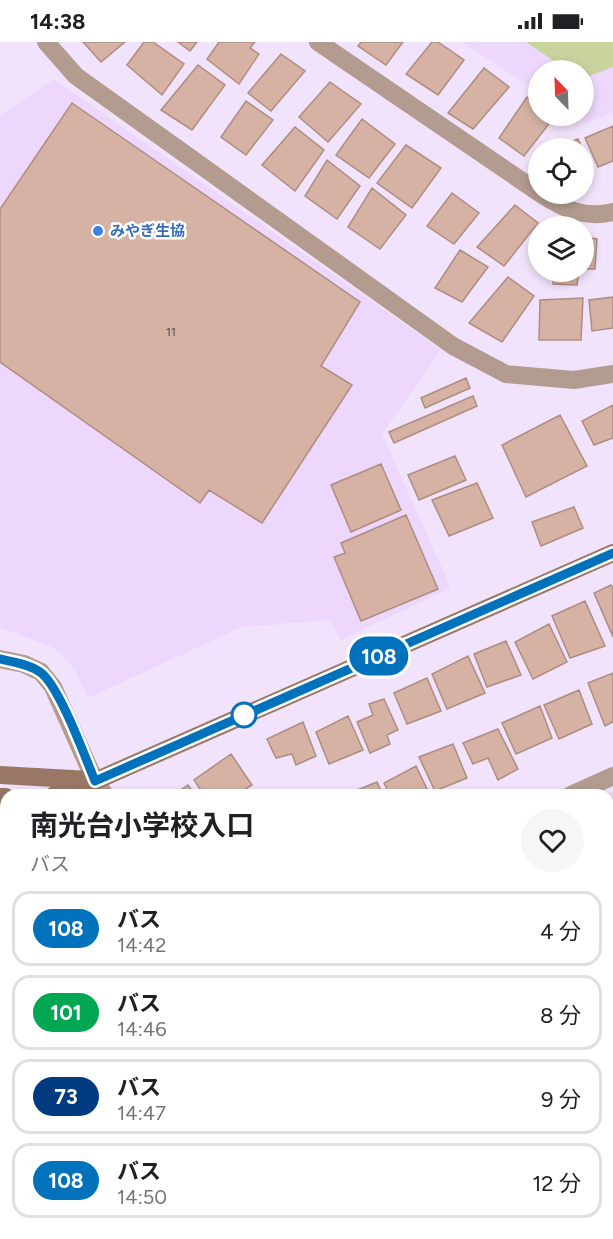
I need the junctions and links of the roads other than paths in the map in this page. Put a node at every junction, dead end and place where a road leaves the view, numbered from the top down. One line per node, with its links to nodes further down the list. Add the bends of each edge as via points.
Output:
1 (46, 42): 6 (street, via 76,76 453,346 506,374 574,380)
2 (318, 42): 3 (street)
3 (528, 185)
4 (556, 204): 5 (street, via 584,214)
5 (613, 213)
6 (613, 374)
7 (613, 553): 11 (street)
8 (0, 659): 11 (street, via 41,672 54,687)
9 (0, 775): 11 (street)
10 (613, 776): 12 (street)
11 (100, 788)
12 (584, 789)

